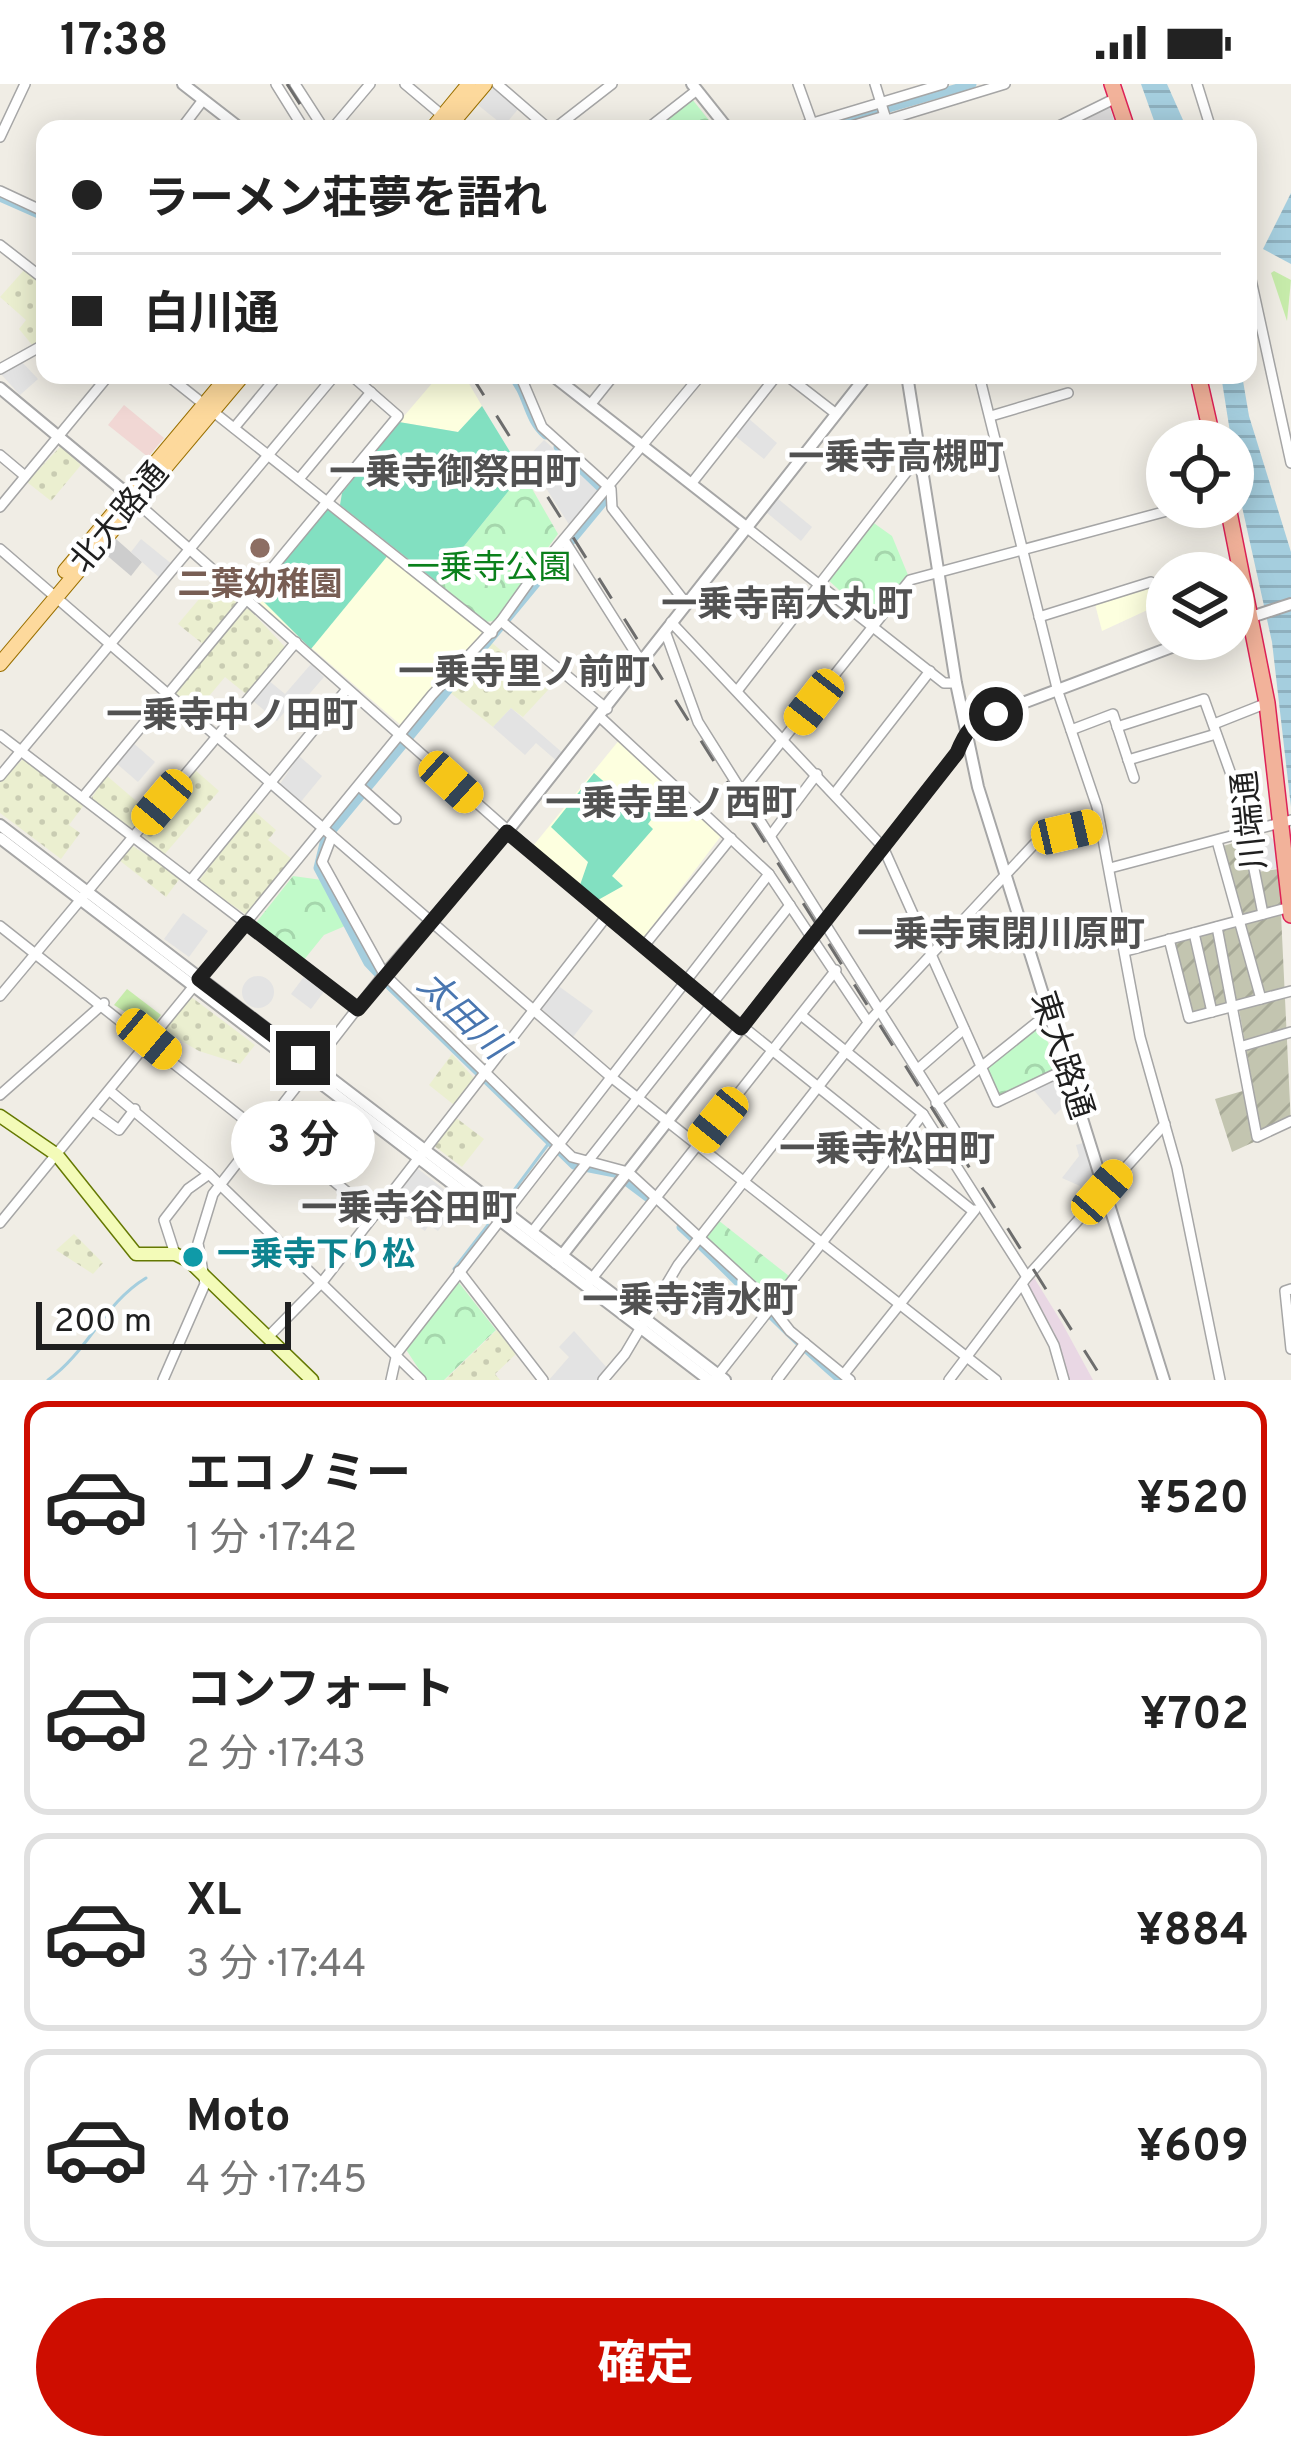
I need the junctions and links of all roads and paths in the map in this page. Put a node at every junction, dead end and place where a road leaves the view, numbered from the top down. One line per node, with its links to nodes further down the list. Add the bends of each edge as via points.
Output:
1 (25, 84): 37 (street)
2 (276, 84): 22 (street)
3 (296, 84): 23 (street)
4 (370, 84): 24 (street)
5 (405, 84): 25 (street)
6 (469, 84): 26 (main road)
7 (485, 84): 27 (main road)
8 (497, 84): 28 (street)
9 (612, 84): 29 (street)
10 (797, 84): 32 (street)
11 (875, 84): 19 (street)
12 (943, 84): 19 (street)
13 (1005, 84): 19 (street)
14 (1200, 85): 36 (street)
15 (190, 86): 18 (street)
16 (695, 87): 30 (street); 31 (street)
17 (1114, 91): 34 (street); 35 (highway)
18 (203, 100): 20 (street); 21 (street)
19 (885, 115): 33 (street)
20 (188, 120)
21 (230, 120)
22 (298, 120)
23 (322, 120)
24 (336, 120)
25 (444, 120)
26 (449, 120)
27 (450, 120)
28 (541, 120)
29 (564, 120)
30 (657, 120)
31 (721, 120)
32 (811, 120)
33 (839, 120)
34 (1067, 120)
35 (1123, 120)
36 (1209, 120)
37 (0, 137)
38 (0, 191): 39 (street)
39 (36, 208)
40 (0, 245): 41 (street)
41 (36, 273)
42 (1257, 307): 76 (street)
43 (36, 349): 44 (street)
44 (0, 369)
45 (102, 384): 71 (street)
46 (178, 384): 66 (street)
47 (224, 384): 66 (main road, 北大路通)
48 (234, 384): 66 (main road, 北大路通)
49 (271, 384): 70 (street)
50 (327, 384): 74 (street)
51 (362, 384): 63 (street)
52 (524, 384): 80 (street, via 542,427)
53 (563, 384): 65 (street)
54 (607, 384): 65 (street)
55 (694, 384): 72 (street)
56 (770, 384): 79 (street)
57 (798, 384): 67 (street)
58 (859, 384): 67 (street)
59 (910, 384): 75 (street, 東大路通)
60 (982, 384): 68 (street)
61 (1200, 384): 69 (highway)
62 (0, 388): 71 (street)
63 (371, 392): 78 (street); 82 (street, via 398,416)
64 (1068, 393): 68 (street)
65 (590, 405): 72 (street)
66 (209, 408): 70 (street); 81 (main road, 北大路通)
67 (835, 413): 85 (street)
68 (991, 416): 90 (street)
69 (1208, 420)
70 (234, 428): 74 (street)
71 (59, 435): 77 (street); 81 (street)
72 (644, 446): 79 (street); 80 (street)
73 (0, 454): 77 (street)
74 (267, 454): 78 (street); 88 (street)
75 (924, 457): 91 (street, 東大路通); 92 (street)
76 (1291, 464)
77 (25, 476): 83 (street)
78 (299, 479): 82 (street)
79 (691, 484): 85 (street)
80 (607, 493): 87 (street); 96 (street)
81 (132, 497): 88 (street); 94 (main road, 北大路通)
82 (328, 502): 95 (street); 103 (street)
83 (0, 507)
84 (1146, 518): 90 (street)
85 (746, 527): 92 (street); 96 (street)
86 (1233, 528): 98 (highway, 川端通)
87 (566, 543): 100 (street); 108 (street)
88 (189, 548): 95 (street); 105 (street)
89 (0, 549): 94 (street)
90 (1026, 553): 91 (street); 99 (street)
91 (940, 572): 102 (street, via 910,580); 111 (street, 東大路通)
92 (817, 583): 102 (street); 113 (street)
93 (1146, 584): 99 (street)
94 (52, 594): 105 (street); 106 (main road, 北大路通); 109 (main road, 北大路通)
95 (247, 598): 104 (street); 115 (street)
96 (685, 602): 101 (street)
97 (1291, 604): 98 (street)
98 (1256, 615): 116 (highway, 川端通)
99 (1039, 617): 114 (street)
100 (504, 623): 103 (street); 117 (street)
101 (668, 627): 108 (street); 113 (street); 133 (street, via 690,707)
102 (873, 627): 110 (street); 125 (street)
103 (491, 633): 124 (street, via 432,695)
104 (296, 642): 112 (street); 123 (street)
105 (108, 644): 115 (street); 126 (street)
106 (0, 649)
107 (1146, 657): 114 (street)
108 (642, 663): 117 (street)
109 (0, 664)
110 (930, 671): 111 (street); 134 (street)
111 (956, 683): 121 (street, 東大路通)
112 (347, 689): 124 (street); 131 (street)
113 (737, 691): 125 (street)
114 (1058, 692): 120 (street); 121 (street, via 975,722)
115 (166, 696): 123 (street); 135 (street)
116 (1267, 703): 119 (street); 137 (highway, 川端通)
117 (603, 713): 140 (street); 146 (street)
118 (1117, 727): 119 (street, via 1204,698); 120 (street, via 1113,714); 127 (street)
119 (1215, 729): 127 (street); 142 (street)
120 (1071, 730): 138 (street)
121 (965, 733): 148 (street); 151 (street, 東大路通)
122 (0, 735): 126 (street)
123 (216, 737): 131 (street); 144 (street)
124 (404, 740): 132 (street); 140 (street)
125 (784, 740): 128 (street); 133 (street)
126 (21, 751): 129 (street); 135 (street)
127 (1128, 760): 130 (street)
128 (817, 774): 134 (street); 143 (street)
129 (0, 776)
130 (1134, 778)
131 (269, 784): 141 (street); 152 (street)
132 (362, 789): 136 (street); 141 (street)
133 (742, 791): 143 (street)
134 (835, 793): 148 (street)
135 (83, 797): 144 (street)
136 (396, 819)
137 (1287, 821): 142 (street); 155 (highway, 川端通)
138 (1100, 824): 149 (street); 151 (street, via 1038,840)
139 (0, 825): 153 (street)
140 (507, 832): 157 (street); 159 (street)
141 (328, 833): 159 (street); 161 (street); 172 (street, via 322,862)
142 (1250, 834): 147 (street); 156 (street)
143 (771, 835): 160 (street)
144 (134, 836): 152 (street); 153 (street)
145 (0, 838): 153 (street)
146 (731, 838): 150 (street); 167 (street)
147 (1217, 841): 149 (street); 158 (street)
148 (883, 847): 160 (street); 170 (street)
149 (1110, 868): 168 (street)
150 (770, 874): 154 (street); 173 (street)
151 (1003, 877): 170 (street); 186 (street, 東大路通)
152 (191, 880): 161 (street)
153 (84, 895): 169 (street); 174 (street)
154 (790, 904): 165 (street); 179 (street)
155 (1291, 911): 156 (street)
156 (1264, 914): 158 (street)
157 (606, 917): 167 (street); 182 (street)
158 (1239, 921): 163 (street); 177 (street)
159 (430, 922): 172 (street); 182 (street)
160 (824, 922): 165 (street); 183 (street)
161 (246, 923): 174 (street); 181 (street)
162 (0, 926): 169 (street)
163 (1216, 927): 164 (street); 180 (street)
164 (1194, 933): 166 (street); 184 (street)
165 (812, 938): 171 (street); 188 (street)
166 (1169, 939): 168 (street); 184 (street, via 1189,1018)
167 (643, 947): 173 (street)
168 (1126, 951): 212 (street)
169 (36, 952): 176 (street); 178 (street)
170 (931, 954): 183 (street); 189 (street)
171 (836, 970): 185 (street); 187 (street)
172 (382, 977): 181 (street); 199 (street)
173 (683, 982): 179 (street); 200 (street)
174 (196, 983): 191 (street); 198 (street)
175 (1291, 992): 177 (street)
176 (0, 996)
177 (1261, 999): 180 (street)
178 (104, 1003): 191 (street); 203 (street)
179 (710, 1003): 188 (street); 204 (street)
180 (1236, 1006): 184 (street); 192 (street)
181 (358, 1009): 198 (street)
182 (534, 1010): 199 (street); 200 (street)
183 (879, 1010): 187 (street); 196 (street)
184 (1212, 1012)
185 (801, 1015): 193 (street); 194 (street)
186 (1046, 1015): 195 (street); 197 (street, 東大路通)
187 (868, 1022): 194 (street)
188 (741, 1028): 193 (street); 210 (street)
189 (964, 1029): 195 (street); 196 (street)
190 (1291, 1033): 192 (street)
191 (149, 1039): 202 (street); 213 (street)
192 (1244, 1046): 211 (street, via 1258,1137)
193 (772, 1051): 201 (street); 215 (street)
194 (846, 1051): 201 (street); 208 (street)
195 (981, 1067): 197 (street, via 1003,1104); 205 (street)
196 (918, 1069): 205 (street)
197 (1064, 1070): 225 (street, 東大路通)
198 (312, 1071): 213 (street); 219 (street)
199 (484, 1075): 216 (street); 219 (street)
200 (610, 1077): 204 (street); 216 (street)
201 (818, 1087): 217 (street); 223 (street)
202 (110, 1090): 206 (street); 207 (street)
203 (0, 1095)
204 (637, 1097): 210 (street); 220 (street)
205 (936, 1103): 214 (street)
206 (135, 1109): 207 (street, via 119,1130); 221 (street)
207 (93, 1111): 218 (street)
208 (923, 1114): 217 (street); 227 (street)
209 (0, 1116): 218 (main road)
210 (668, 1121): 215 (street); 222 (street)
211 (1291, 1121)
212 (1166, 1124): 225 (street); 263 (street)
213 (266, 1132): 224 (street); 228 (street)
214 (958, 1135)
215 (698, 1145): 223 (street); 226 (street)
216 (555, 1146): 220 (street); 229 (street)
217 (895, 1150): 227 (street); 233 (street)
218 (57, 1155): 230 (street); 234 (main road, via 136,1254)
219 (422, 1155): 228 (street); 229 (street)
220 (583, 1166): 222 (street); 231 (street)
221 (209, 1174): 224 (street); 234 (street, via 164,1220)
222 (625, 1176): 226 (street); 235 (street)
223 (744, 1181): 232 (street); 233 (street)
224 (220, 1184): 236 (street, via 201,1231); 238 (street)
225 (1102, 1192): 239 (street); 262 (street, 東大路通)
226 (655, 1199): 232 (street); 240 (street)
227 (977, 1208): 239 (street); 242 (street)
228 (374, 1215): 238 (street)
229 (502, 1215): 231 (street); 235 (street); 237 (street)
230 (0, 1223)
231 (532, 1232): 235 (street)
232 (697, 1241): 243 (street); 244 (street)
233 (821, 1243): 242 (street); 243 (street)
234 (175, 1254): 236 (main road)
235 (559, 1259): 240 (street)
236 (204, 1273): 245 (main road); 252 (street)
237 (456, 1275): 248 (street); 256 (street)
238 (322, 1281): 245 (street); 248 (street)
239 (1025, 1281): 249 (street); 261 (street)
240 (589, 1282): 244 (street)
241 (1291, 1289): 247 (street)
242 (900, 1305): 249 (street); 250 (street)
243 (772, 1306): 246 (street); 251 (street)
244 (642, 1322): 251 (street); 257 (street)
245 (269, 1336): 253 (main road)
246 (806, 1343): 250 (street); 258 (street)
247 (1291, 1349)
248 (397, 1353): 254 (street); 255 (street)
249 (967, 1357): 259 (street); 260 (street)
250 (847, 1377)
251 (717, 1379)
252 (163, 1380)
253 (312, 1380)
254 (391, 1380)
255 (421, 1380)
256 (543, 1380)
257 (602, 1380)
258 (777, 1380)
259 (949, 1380)
260 (996, 1380)
261 (1064, 1380)
262 (1164, 1380)
263 (1220, 1380)

